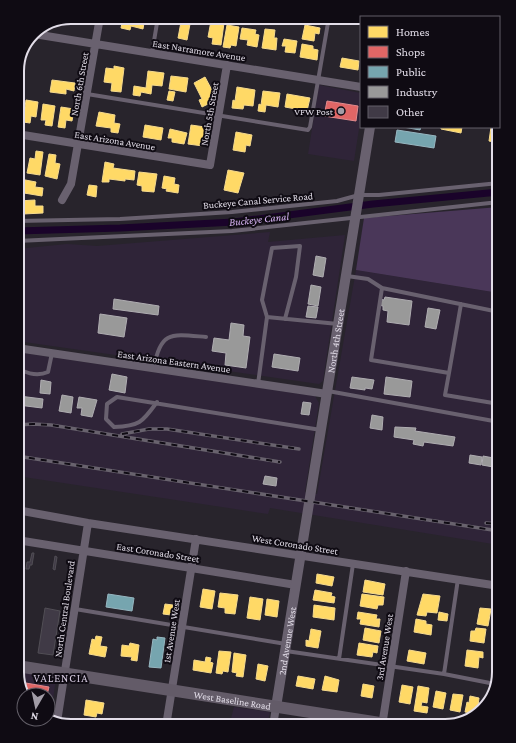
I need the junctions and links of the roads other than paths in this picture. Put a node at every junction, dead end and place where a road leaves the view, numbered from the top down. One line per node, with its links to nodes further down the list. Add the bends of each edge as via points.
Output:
1 (99, 24): 5 (street, North 6th Street)
2 (157, 24): 6 (lane)
3 (328, 24): 8 (lane)
4 (43, 33): 5 (street, East Narramore Avenue)
5 (96, 44): 6 (street, East Narramore Avenue); 10 (street, North 6th Street)
6 (152, 53): 7 (street, East Narramore Avenue)
7 (227, 65): 8 (street, East Narramore Avenue); 11 (street, North 5th Street)
8 (317, 80): 9 (street, East Narramore Avenue); 11 (lane, via 308,130)
9 (360, 87)
10 (87, 94): 11 (lane); 14 (street, North 6th Street)
11 (219, 116): 15 (street, North 5th Street)
12 (370, 128): 17 (street, North 4th Street)
13 (24, 135): 14 (street, East Arizona Avenue)
14 (79, 144): 15 (street, East Arizona Avenue); 18 (street, North 6th Street, via 71,184)
15 (210, 165)
16 (492, 184): 17 (lane, Buckeye Canal Service Road)
17 (359, 197): 20 (street, North 4th Street); 21 (lane, Buckeye Canal Service Road, via 232,212 120,219)
18 (62, 200)
19 (492, 203): 20 (lane)
20 (356, 214): 22 (lane, via 232,231); 23 (street, North 4th Street)
21 (24, 221)
22 (24, 241)
23 (346, 276): 24 (lane, via 368,280); 29 (street, North 4th Street)
24 (382, 288): 25 (lane); 35 (lane, via 371,360)
25 (461, 304): 26 (lane); 35 (lane)
26 (492, 311)
27 (267, 318): 28 (lane); 28 (lane, via 262,300 272,248 300,246 296,278); 36 (lane)
28 (285, 319): 29 (lane)
29 (338, 324): 37 (street, North 4th Street)
30 (206, 337): 33 (lane, via 179,335 164,340 157,352)
31 (24, 349): 32 (street, East Arizona Eastern Avenue)
32 (52, 353): 33 (street, East Arizona Eastern Avenue); 34 (lane, via 48,372 38,374)
33 (154, 368): 36 (street, East Arizona Eastern Avenue)
34 (24, 371)
35 (449, 373): 39 (lane, via 445,395)
36 (258, 384): 37 (street, East Arizona Eastern Avenue)
37 (327, 392): 40 (lane); 41 (street, North 4th Street)
38 (157, 402): 38 (lane, via 117,397 107,404 106,419 114,427 132,427 145,419); 41 (lane)
39 (492, 403)
40 (492, 421)
41 (321, 430): 47 (street, North 4th Street)
42 (24, 511): 43 (street)
43 (88, 523): 44 (street, West Coronado Street); 46 (street, North Central Boulevard)
44 (196, 539): 47 (street, West Coronado Street); 49 (street, 1st Avenue West)
45 (24, 541): 46 (street, East Coronado Street)
46 (83, 551): 49 (street, East Coronado Street); 54 (street, North Central Boulevard)
47 (301, 555): 48 (street, West Coronado Street); 52 (street, 2nd Avenue West)
48 (354, 563): 50 (street, West Coronado Street); 57 (lane)
49 (191, 568): 52 (street, East Coronado Street); 55 (street, 1st Avenue West)
50 (406, 571): 51 (street, West Coronado Street); 58 (street, 3rd Avenue West)
51 (458, 579): 53 (street, West Coronado Street); 61 (lane)
52 (296, 585): 56 (street, 2nd Avenue West)
53 (492, 585)
54 (75, 609): 55 (lane); 60 (street, North Central Boulevard)
55 (182, 627): 56 (lane); 63 (street, 1st Avenue West)
56 (286, 647): 57 (lane); 64 (street, 2nd Avenue West)
57 (340, 659): 58 (lane)
58 (391, 666): 61 (lane); 69 (street, 3rd Avenue West)
59 (24, 667): 60 (main road, West Baseline Road)
60 (65, 674): 63 (main road, West Baseline Road); 65 (street, North Central Boulevard)
61 (444, 674): 62 (lane)
62 (490, 683)
63 (172, 690): 64 (main road, West Baseline Road); 66 (street, 1st Avenue West)
64 (276, 707): 67 (street, 2nd Avenue West); 68 (main road, West Baseline Road)
65 (58, 717)
66 (167, 719)
67 (274, 719)
68 (347, 719)
69 (383, 719)

